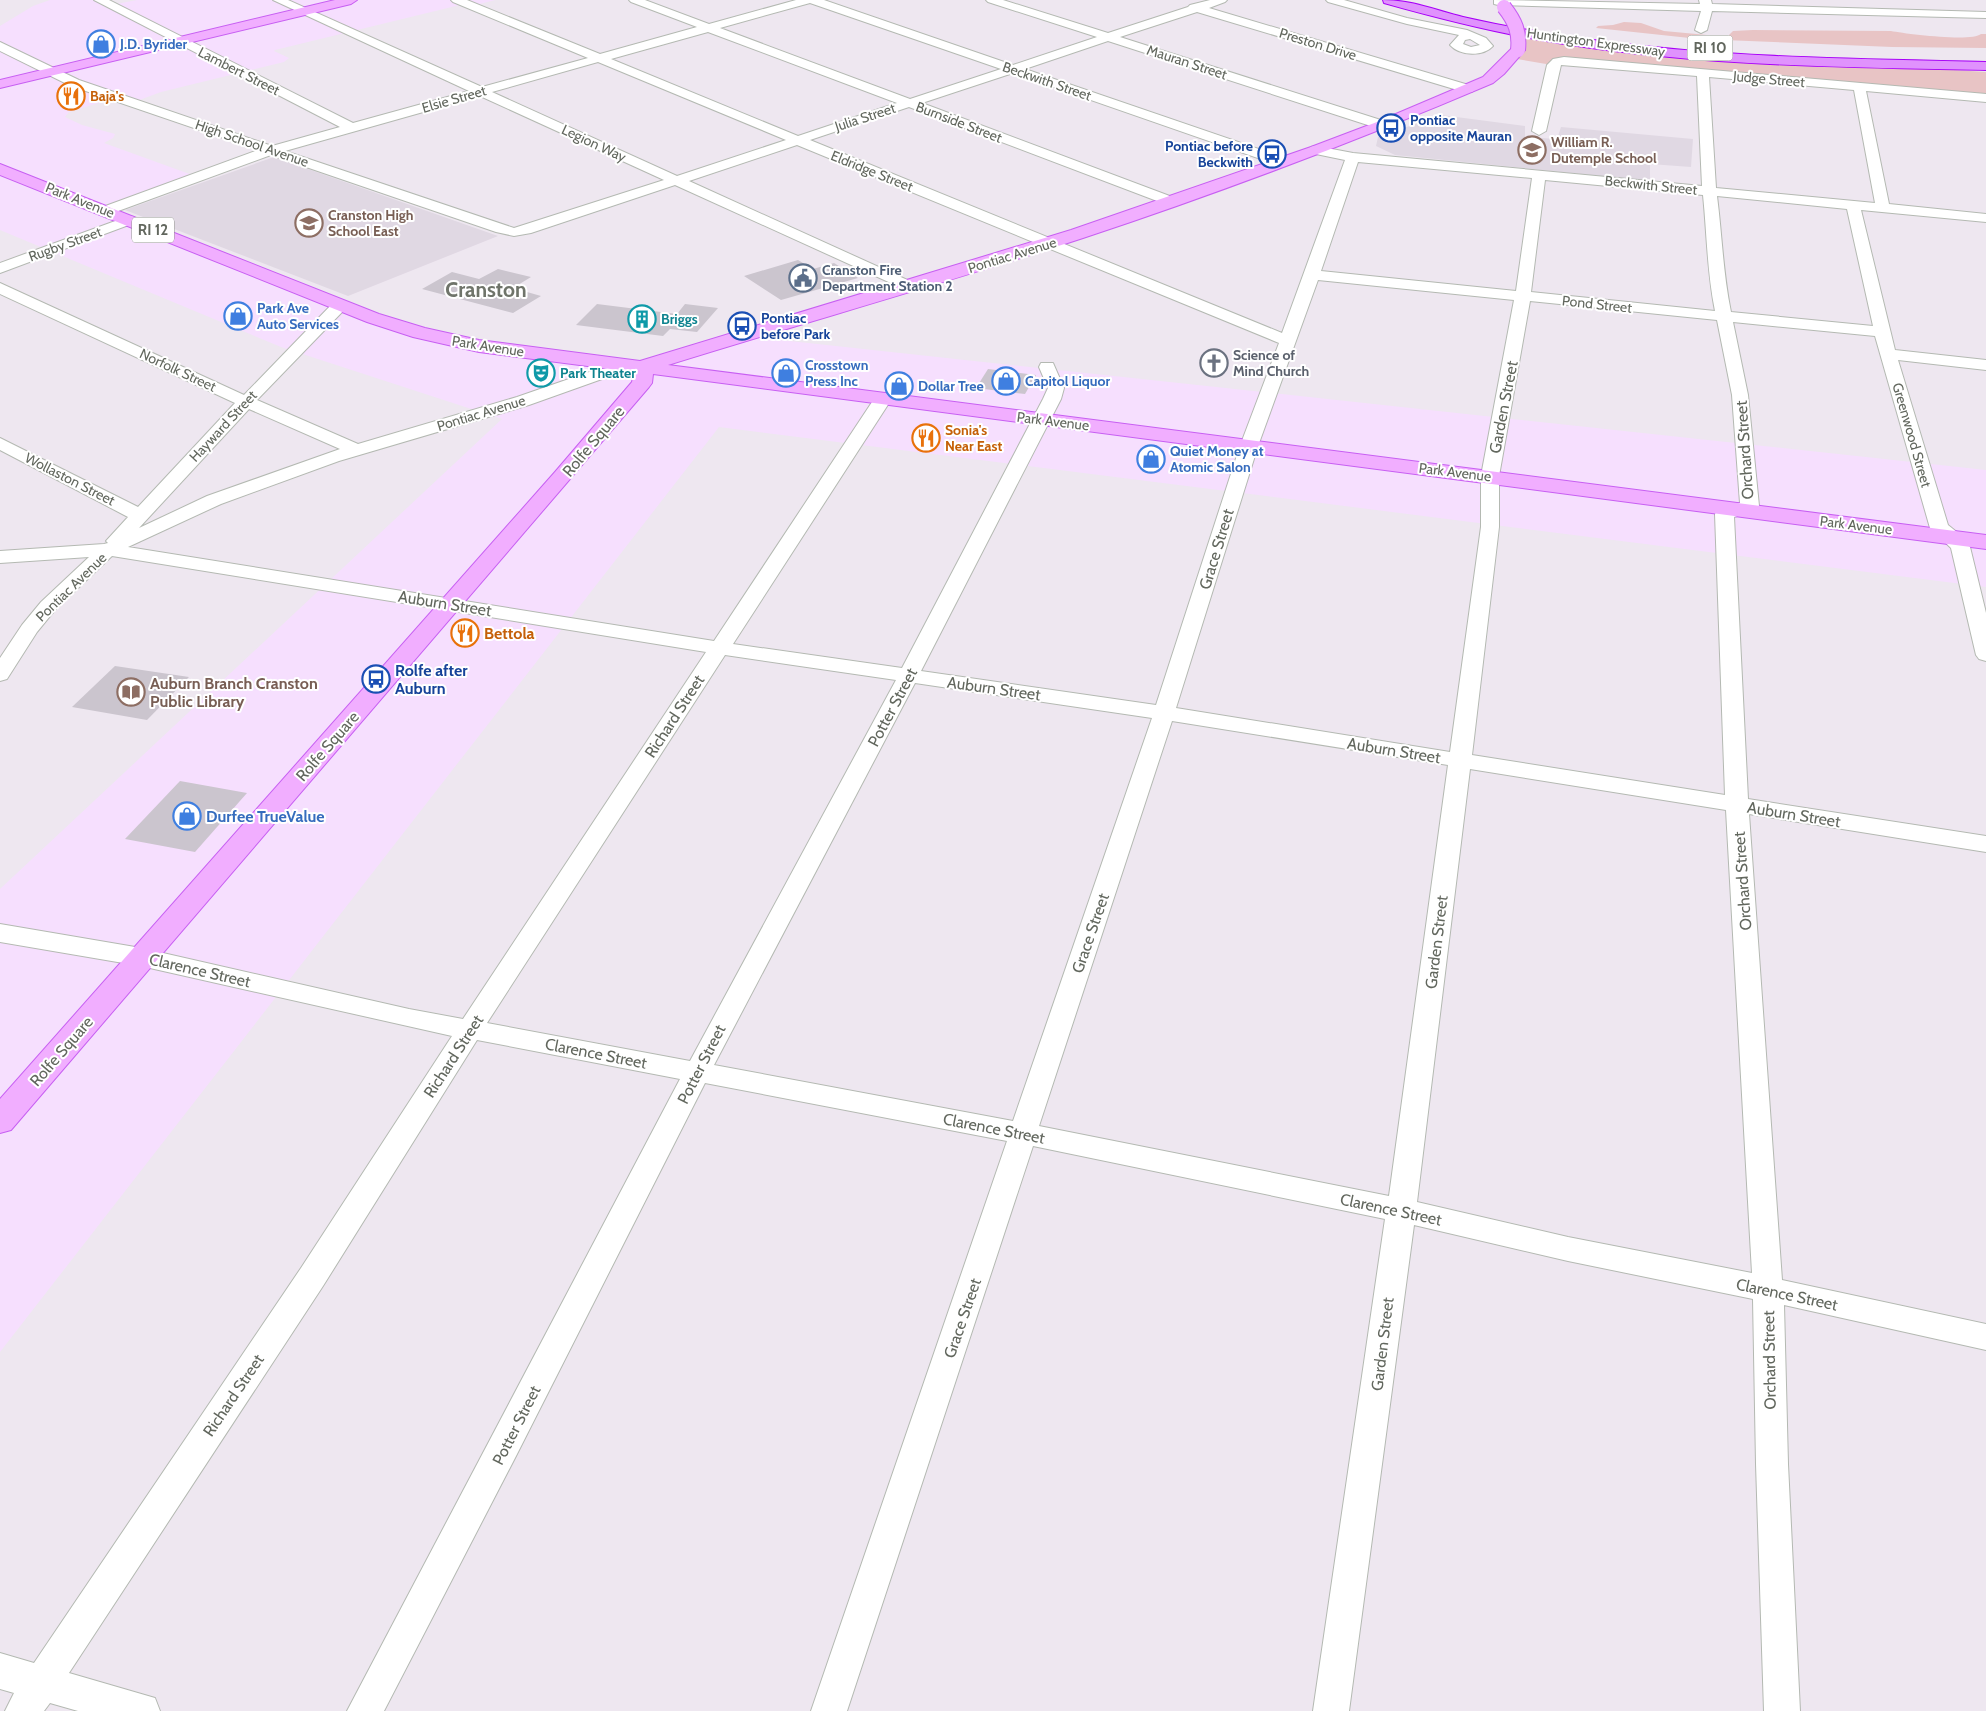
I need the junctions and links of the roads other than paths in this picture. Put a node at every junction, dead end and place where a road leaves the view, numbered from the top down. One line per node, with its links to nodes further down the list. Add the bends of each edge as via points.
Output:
1 (100, 0): 23 (street, Lambert Street)
2 (279, 0): 17 (street, Legion Way)
3 (351, 0): 17 (main road)
4 (458, 0): 26 (street, Eldridge Street)
5 (635, 0): 19 (street, Burnside Street)
6 (808, 0): 19 (street, Elsie Street)
7 (813, 0): 29 (street, Beckwith Street)
8 (992, 0): 22 (street, Mauran Street)
9 (1221, 0): 16 (street, Julia Street)
10 (1332, 0): 21 (street)
11 (1389, 0): 27 (highway, Huntington Expressway / RI 10, via 1484,24 1592,43 1701,55)
12 (1422, 0): 25 (highway, Huntington Expressway / RI 10, via 1509,21 1624,40 1755,51)
13 (1178, 3): 16 (street, Preston Drive)
14 (1499, 3): 15 (street); 35 (main road, Pontiac Avenue, bridge, via 1519,26 1518,50 1488,80)
15 (1706, 4): 18 (street); 20 (street)
16 (1196, 8): 22 (street, Julia Street); 35 (street, Preston Drive)
17 (304, 11): 23 (main road); 36 (street, Legion Way)
18 (1986, 14)
19 (709, 28): 26 (street, Elsie Street); 38 (street, Burnside Street)
20 (1701, 30)
21 (1470, 36)
22 (1108, 37): 29 (street, Julia Street); 39 (street, Mauran Street)
23 (180, 41): 31 (main road); 40 (street, Lambert Street)
24 (0, 46): 31 (street, High School Avenue)
25 (1986, 57)
26 (599, 58): 36 (street, Elsie Street); 42 (street, Eldridge Street)
27 (1804, 60): 28 (highway, Huntington Expressway / RI 10); 30 (highway)
28 (1986, 66)
29 (1012, 69): 38 (street, Julia Street); 46 (street, Beckwith Street)
30 (1986, 71)
31 (50, 72): 33 (main road); 43 (street, High School Avenue)
32 (1703, 73): 34 (street, Judge Street); 41 (street, Judge Street, via 1557,62 1552,65); 50 (street, Orchard Street)
33 (0, 84)
34 (1859, 86): 37 (street, Judge Street); 53 (street)
35 (1468, 89): 39 (main road, Pontiac Avenue)
36 (480, 92): 40 (street, Elsie Street); 49 (street, Legion Way)
37 (1986, 98)
38 (909, 103): 42 (street, Julia Street); 51 (street, Burnside Street)
39 (1382, 125): 44 (main road, Pontiac Avenue)
40 (352, 128): 43 (street, Elsie Street)
41 (1539, 130)
42 (797, 140): 49 (street, Julia Street); 58 (street, Eldridge Street)
43 (272, 150): 54 (street, Elsie Street); 57 (street, High School Avenue)
44 (1316, 150): 45 (street, Beckwith Street); 46 (main road, Pontiac Avenue)
45 (1353, 157): 48 (street, Beckwith Street); 60 (street, Grace Street)
46 (1280, 161): 51 (main road, Pontiac Avenue)
47 (0, 168): 54 (main road, Park Avenue / RI 12)
48 (1539, 174): 50 (street, Beckwith Street); 63 (street, Garden Street)
49 (675, 180): 57 (street, Julia Street, via 526,230); 61 (street, Legion Way)
50 (1709, 190): 52 (street, Beckwith Street); 65 (street, Orchard Street, via 1716,279)
51 (1170, 201): 58 (main road, Pontiac Avenue)
52 (1853, 206): 53 (street, Beckwith Street); 66 (street, Greenwood Street)
53 (1882, 208): 55 (street, Beckwith Street)
54 (105, 211): 56 (main road, Park Avenue / RI 12)
55 (1986, 218)
56 (129, 220): 59 (street, Rugby Street); 64 (main road, Park Avenue / RI 12)
57 (508, 231)
58 (1048, 243): 61 (main road, Pontiac Avenue); 67 (street, Eldridge Street)
59 (0, 268)
60 (1312, 275): 63 (street, Pond Street); 67 (street, Grace Street)
61 (909, 286): 70 (main road, Pontiac Avenue)
62 (0, 288): 73 (street, Norfolk Street)
63 (1524, 296): 65 (street, Pond Street); 79 (street, Garden Street)
64 (340, 305): 70 (main road, Park Avenue / RI 12, via 420,333 472,344); 73 (street, Hayward Street)
65 (1724, 317): 66 (street, Pond Street); 80 (street, Orchard Street, via 1740,395 1750,506)
66 (1882, 332): 68 (street, Greenwood Street)
67 (1287, 341): 76 (street, Grace Street)
68 (1888, 354): 69 (street); 82 (street, Greenwood Street, via 1939,528)
69 (1986, 365)
70 (644, 366): 72 (main road, Park Avenue / RI 12); 77 (street, Pontiac Avenue, via 598,375); 86 (main road, Rolfe Square, via 642,383)
71 (1047, 367): 74 (street, Potter Street, via 1056,388)
72 (882, 400): 74 (main road, Park Avenue / RI 12); 87 (street, Richard Street)
73 (246, 402): 77 (street, Norfolk Street); 81 (street, Hayward Street)
74 (1040, 420): 76 (main road, Park Avenue / RI 12); 90 (street, Potter Street)
75 (0, 443): 78 (street, Wollaston Street)
76 (1249, 446): 79 (main road, Park Avenue / RI 12); 91 (street, Grace Street)
77 (357, 450): 84 (street, Pontiac Avenue, via 214,500)
78 (9, 453): 81 (street, Wollaston Street)
79 (1490, 476): 80 (main road, Park Avenue / RI 12); 92 (street, Garden Street, via 1490,527)
80 (1738, 510): 82 (main road, Park Avenue / RI 12); 93 (street, Orchard Street, via 1724,514)
81 (139, 515): 84 (street, Hayward Street)
82 (1951, 538): 83 (main road, Park Avenue / RI 12); 88 (street, Greenwood Street, via 1960,547)
83 (1986, 542)
84 (108, 550): 85 (street, Auburn Street); 86 (street, Auburn Street); 89 (street, Pontiac Avenue, via 48,606)
85 (0, 557)
86 (451, 604): 87 (street, Auburn Street); 96 (main road, Rolfe Square)
87 (718, 648): 90 (street, Auburn Street); 97 (street, Richard Street)
88 (1986, 655)
89 (0, 675)
90 (909, 676): 91 (street, Auburn Street); 98 (street, Potter Street)
91 (1164, 713): 92 (street, Auburn Street); 100 (street, Grace Street)
92 (1460, 761): 93 (street, Auburn Street); 101 (street, Garden Street)
93 (1737, 805): 94 (street, Auburn Street); 102 (street, Orchard Street)
94 (1986, 844)
95 (0, 932): 96 (street, Clarence Street)
96 (141, 957): 97 (street, Clarence Street, via 408,1018); 99 (main road, Rolfe Square)
97 (470, 1029): 98 (street, Clarence Street); 105 (street, Richard Street, via 312,1276)
98 (697, 1072): 100 (street, Clarence Street); 108 (street, Potter Street)
99 (0, 1121)
100 (1023, 1133): 101 (street, Clarence Street); 109 (street, Grace Street)
101 (1400, 1210): 102 (street, Clarence Street); 110 (street, Garden Street)
102 (1768, 1290): 103 (street, Clarence Street); 111 (street, Orchard Street)
103 (1986, 1337)
104 (0, 1671): 105 (street)
105 (42, 1682): 106 (street, Richard Street); 107 (street)
106 (23, 1711)
107 (142, 1711)
108 (365, 1711)
109 (829, 1711)
110 (1331, 1711)
111 (1782, 1711)

